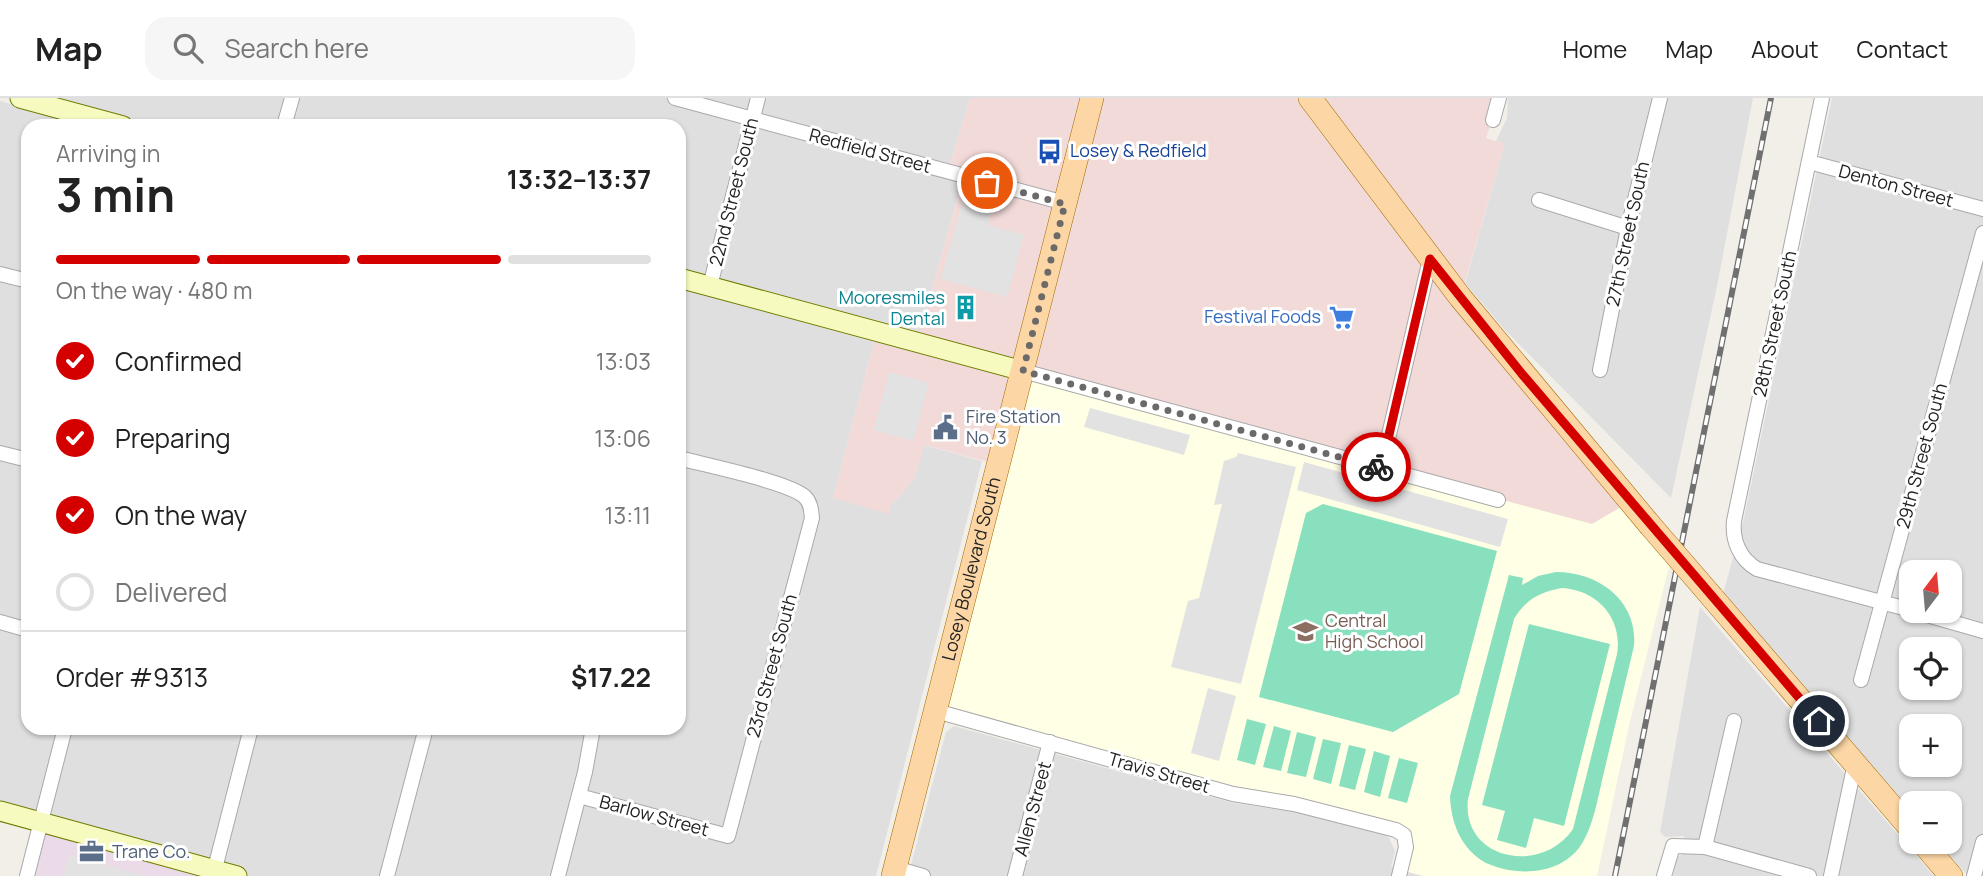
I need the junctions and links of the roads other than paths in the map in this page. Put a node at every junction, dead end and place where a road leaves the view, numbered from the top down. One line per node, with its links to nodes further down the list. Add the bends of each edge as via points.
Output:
1 (20, 98): 10 (street)
2 (292, 98): 12 (street)
3 (675, 98): 13 (street, Redfield Street)
4 (758, 98): 13 (street, 22nd Street South)
5 (1092, 98): 17 (main road, Losey Boulevard South)
6 (1310, 98): 21 (main road)
7 (1499, 98): 14 (street)
8 (1660, 98): 19 (street, 27th Street South)
9 (1822, 98): 15 (street, 28th Street South)
10 (79, 106): 11 (street)
11 (108, 119)
12 (286, 119)
13 (752, 119): 17 (street, Redfield Street); 25 (street, 22nd Street South)
14 (1493, 120)
15 (1809, 162): 18 (street, Denton Street); 33 (street, 28th Street South, via 1734,521 1738,550 1757,569)
16 (1539, 200): 19 (street)
17 (1065, 204): 27 (main road, Losey Boulevard South)
18 (1983, 209)
19 (1628, 228): 26 (street, 27th Street South)
20 (1983, 233): 33 (street, 29th Street South)
21 (1430, 259): 31 (street); 47 (main road, bridge)
22 (0, 275): 23 (street)
23 (21, 280)
24 (686, 280): 25 (street)
25 (710, 286): 27 (street)
26 (1600, 370)
27 (1023, 371): 31 (street); 40 (main road, Losey Boulevard South)
28 (0, 453): 29 (street)
29 (21, 458)
30 (686, 460): 52 (street, 23rd Street South, via 785,487 806,498 812,518)
31 (1381, 469): 32 (street)
32 (1498, 500)
33 (1882, 602): 34 (street); 39 (street, 29th Street South)
34 (1899, 607)
35 (0, 622): 37 (street)
36 (1956, 623): 38 (street)
37 (21, 627)
38 (1983, 631)
39 (1861, 680)
40 (936, 711): 46 (street, Travis Street); 56 (main road, Losey Boulevard South)
41 (1734, 721): 54 (street)
42 (63, 735): 51 (street)
43 (249, 735): 57 (street)
44 (424, 735): 60 (street)
45 (592, 735): 48 (street)
46 (1050, 742): 63 (street, Allen Street); 64 (street, Travis Street, via 1233,794 1294,804 1399,831 1406,847)
47 (1855, 763): 50 (main road); 67 (street)
48 (579, 796): 52 (street, Barlow Street); 61 (street)
49 (0, 811): 51 (street)
50 (1899, 815)
51 (41, 822): 57 (street); 58 (street)
52 (728, 835)
53 (1983, 842): 69 (street)
54 (1705, 847): 65 (street, via 1673,846); 66 (street)
55 (1932, 854): 68 (main road)
56 (894, 872): 62 (street)
57 (214, 873): 59 (street)
58 (27, 876)
59 (237, 876)
60 (387, 876)
61 (558, 876)
62 (923, 876)
63 (1015, 876)
64 (1399, 876)
65 (1664, 876)
66 (1809, 876)
67 (1831, 876)
68 (1951, 876)
69 (1973, 876)

